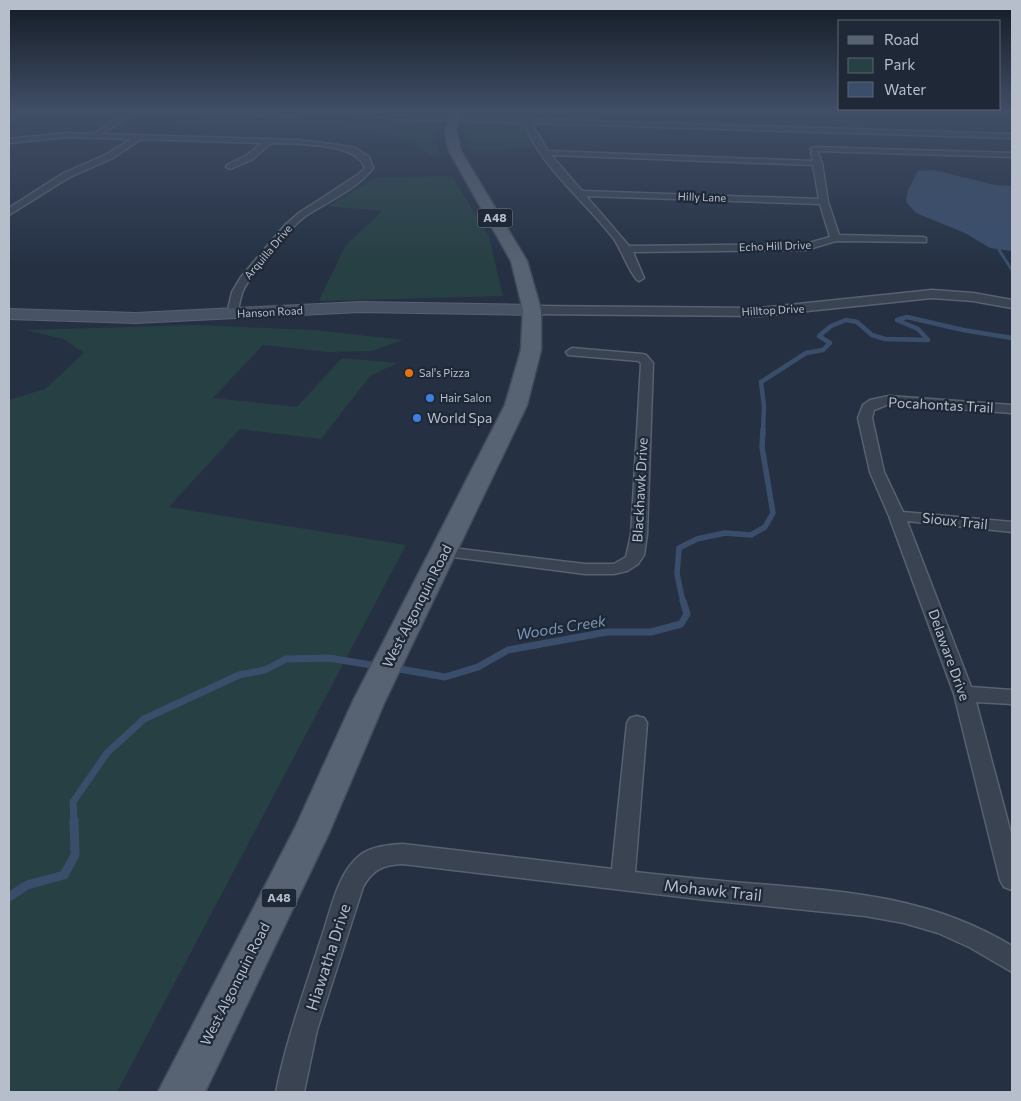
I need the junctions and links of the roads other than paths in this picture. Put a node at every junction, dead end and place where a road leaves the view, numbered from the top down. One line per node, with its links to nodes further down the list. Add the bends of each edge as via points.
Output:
1 (96, 162): 11 (street, via 65,176)
2 (239, 162): 8 (street)
3 (367, 162): 19 (street, Arquilla Drive, via 369,168 362,176 288,227 246,277 237,292)
4 (462, 162): 17 (main road, West Algonquin Road / A48, via 519,261)
5 (554, 162): 9 (street)
6 (801, 162): 7 (street)
7 (818, 163): 10 (street)
8 (230, 167)
9 (581, 192): 10 (street, Hilly Lane); 14 (street)
10 (824, 202): 12 (street)
11 (9, 212)
12 (835, 238): 13 (street, Echo Hill Drive); 14 (street, Echo Hill Drive, via 806,247)
13 (923, 240)
14 (626, 249): 15 (street)
15 (639, 278)
16 (1012, 304): 17 (street, Hilltop Drive, via 932,294 760,312)
17 (532, 310): 19 (main road, Hanson Road, via 360,307); 25 (main road, West Algonquin Road / A48, via 532,350 516,404)
18 (9, 314): 19 (main road, Hanson Road, via 136,318)
19 (232, 314)
20 (572, 352): 25 (street, Blackhawk Drive, via 642,358 647,363 636,556 625,566 585,569)
21 (1012, 409): 22 (street, Pocahontas Trail, via 907,401 875,403 868,408 865,418)
22 (868, 435): 23 (street, Delaware Drive, via 877,472)
23 (898, 516): 24 (street, Sioux Trail); 26 (street, Delaware Drive)
24 (1012, 527)
25 (444, 552): 33 (main road, West Algonquin Road / A48, via 369,701 311,833)
26 (964, 694): 27 (street); 31 (street, Delaware Drive)
27 (1012, 697)
28 (637, 723): 30 (street)
29 (403, 854): 30 (street, Mohawk Trail); 34 (street, Hiawatha Drive, via 384,855 364,864 352,884 304,1030)
30 (623, 880): 32 (street, Mohawk Trail, via 879,905 957,928)
31 (1012, 880)
32 (1012, 960)
33 (181, 1092)
34 (290, 1092)

